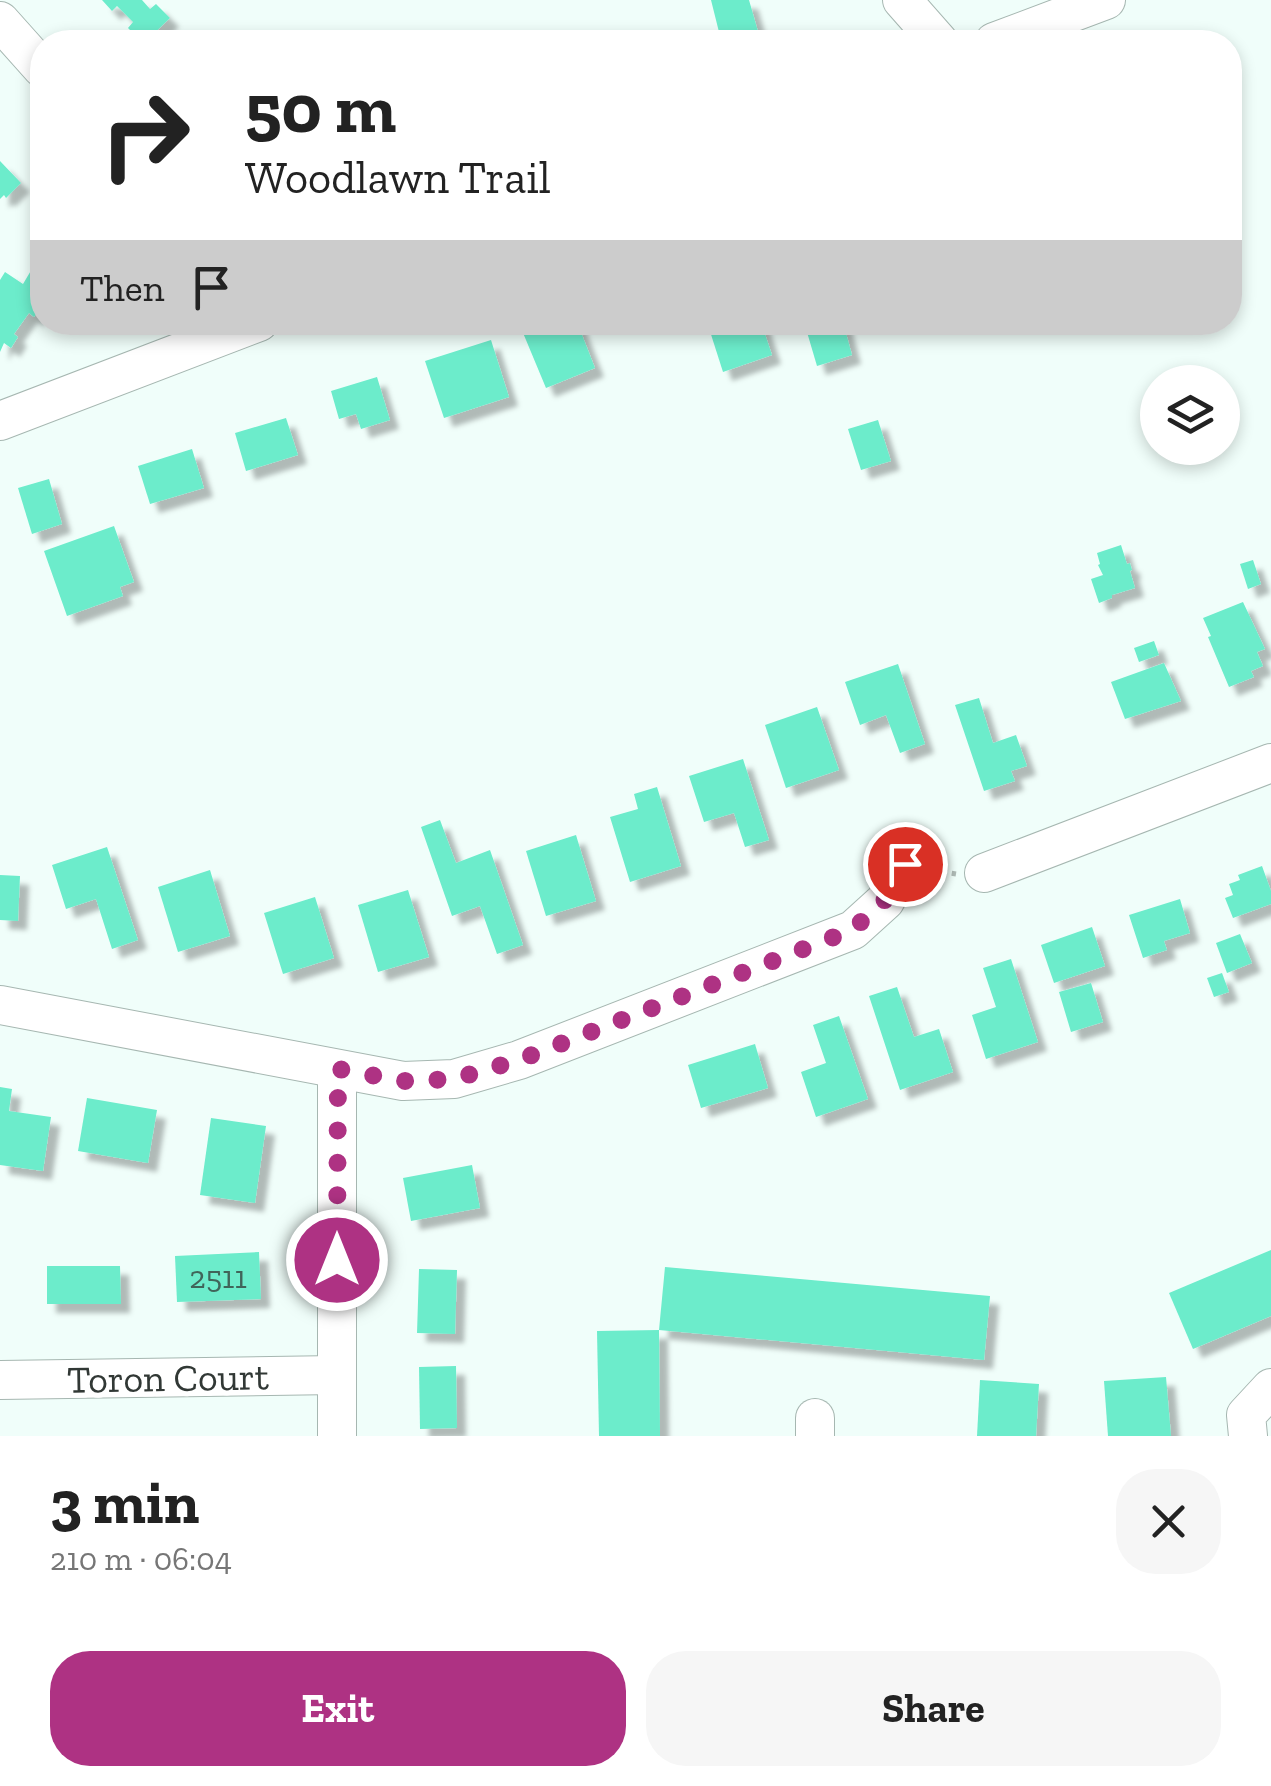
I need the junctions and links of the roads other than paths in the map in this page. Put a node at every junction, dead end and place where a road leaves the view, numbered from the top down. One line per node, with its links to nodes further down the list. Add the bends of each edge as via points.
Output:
1 (902, 0): 4 (street)
2 (1106, 0): 5 (street)
3 (0, 21): 6 (street)
4 (929, 30)
5 (1026, 30)
6 (30, 55)
7 (172, 338): 8 (street)
8 (0, 421)
9 (1271, 763): 11 (street)
10 (905, 864): 13 (street, via 884,901 852,930 519,1060 454,1079 403,1081)
11 (984, 873)
12 (0, 1005): 13 (street)
13 (338, 1069): 14 (street)
14 (336, 1376): 15 (street, Toron Court); 17 (street)
15 (0, 1380)
16 (1271, 1388): 18 (street, via 1246,1415)
17 (337, 1436)
18 (1248, 1436)

